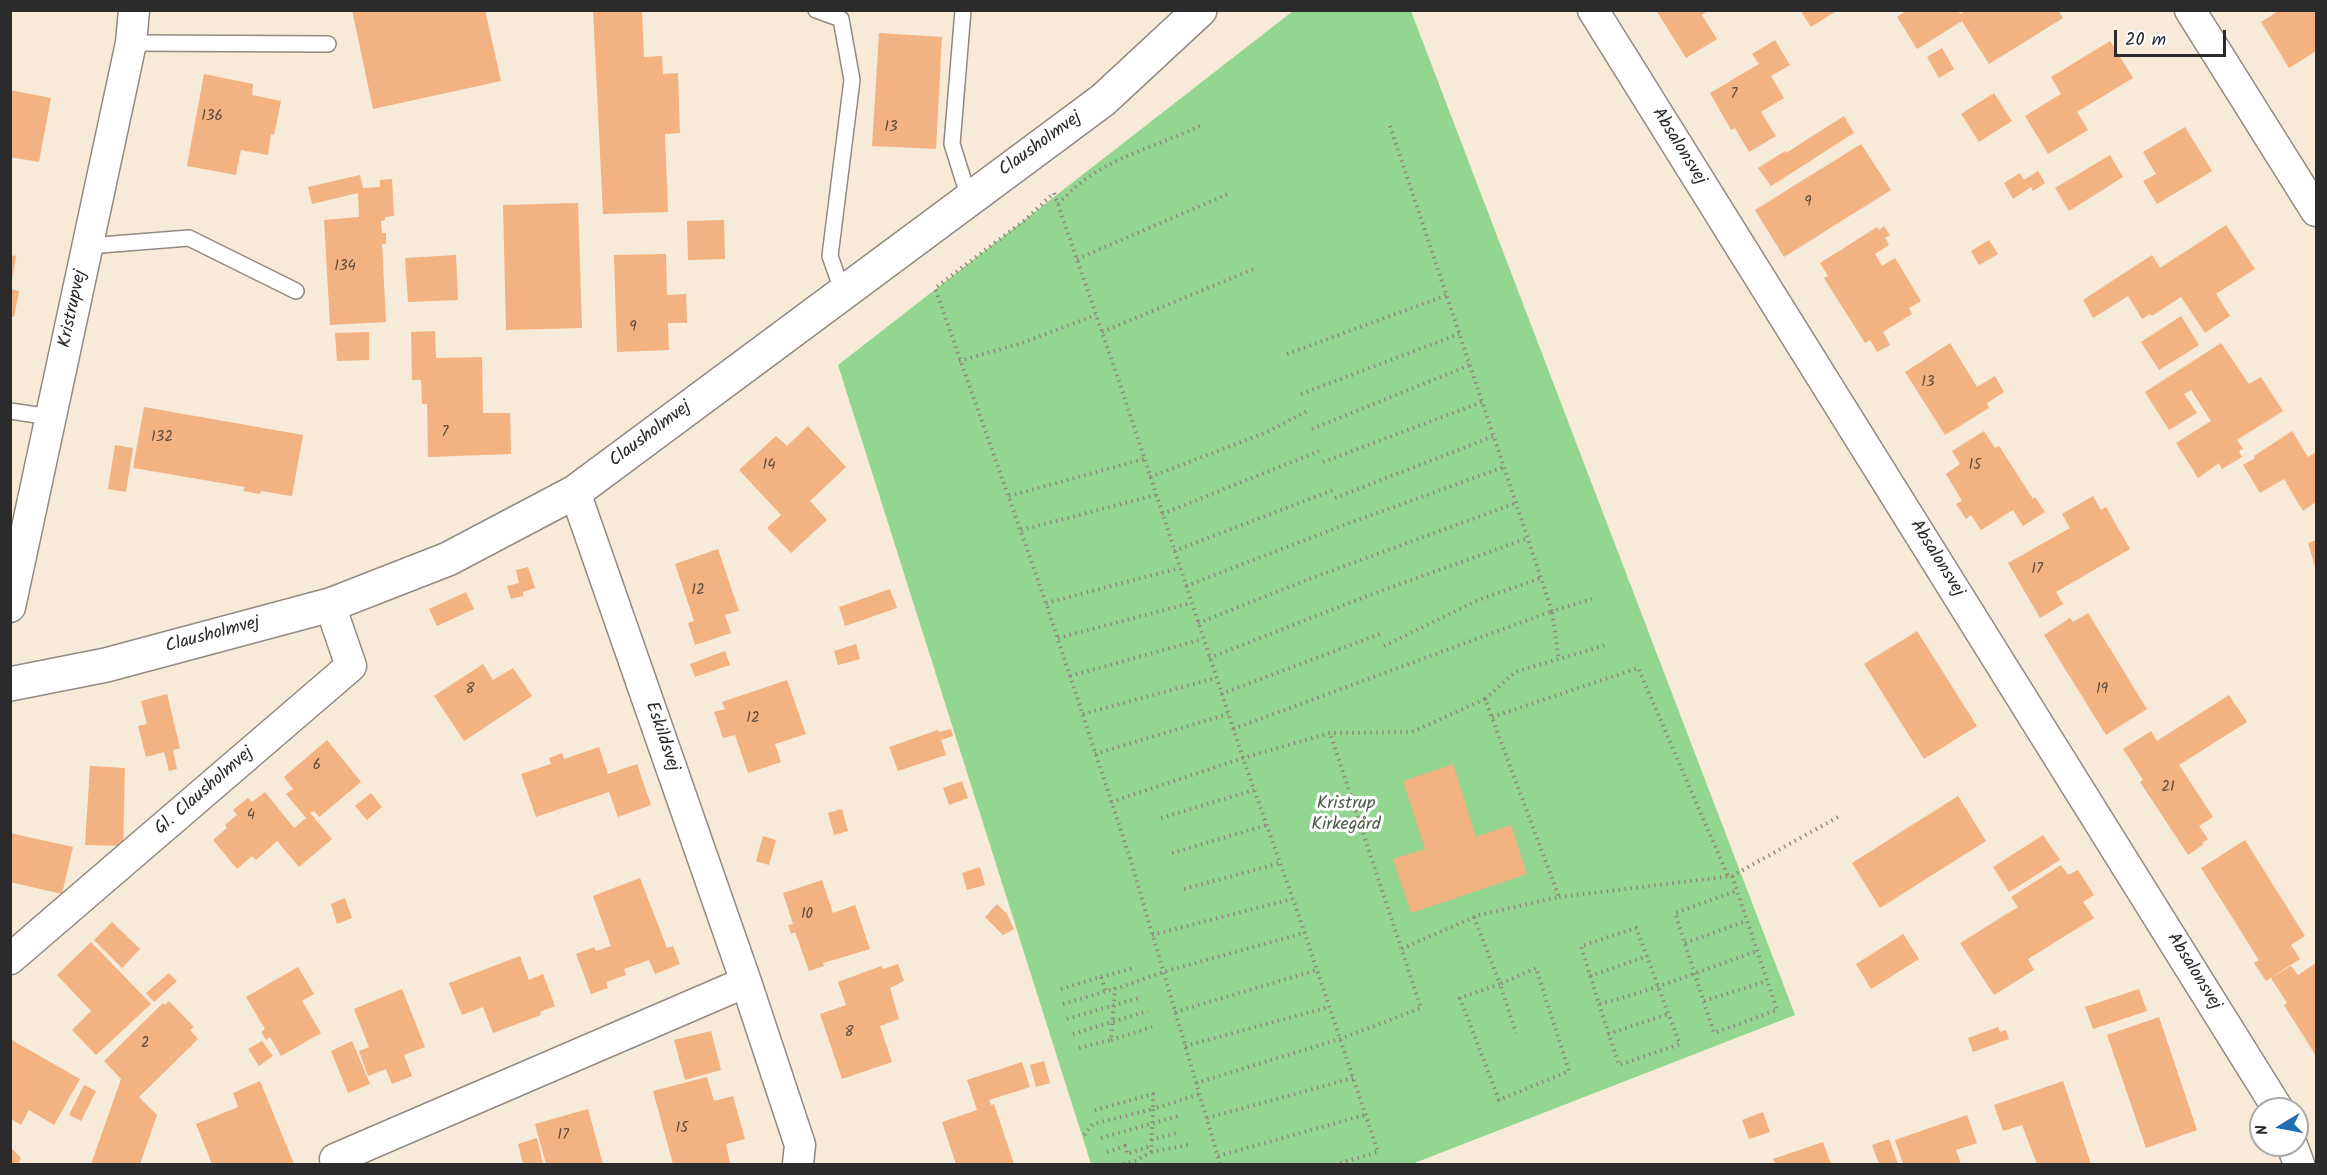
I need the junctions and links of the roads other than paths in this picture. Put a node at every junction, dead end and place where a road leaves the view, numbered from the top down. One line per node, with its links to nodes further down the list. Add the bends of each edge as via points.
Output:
1 (134, 10): 7 (street, Kristrupvej)
2 (816, 10): 13 (lane, via 841,19 852,80 830,256)
3 (963, 10): 9 (lane, via 952,144)
4 (1200, 10): 9 (street, Clausholmvej, via 1103,100)
5 (1593, 10): 22 (street, Absalonsvej)
6 (2190, 10): 10 (street)
7 (131, 43): 8 (lane); 11 (street, Kristrupvej)
8 (328, 44)
9 (969, 198): 13 (street, Clausholmvej)
10 (2316, 211)
11 (88, 246): 12 (lane, via 189,238); 15 (street, Kristrupvej)
12 (296, 291)
13 (843, 293): 16 (street, Clausholmvej)
14 (10, 411): 15 (lane)
15 (51, 417): 18 (street, Kristrupvej)
16 (575, 492): 17 (street, Clausholmvej, via 448,559); 21 (street, Eskildsvej)
17 (330, 605): 19 (street, Clausholmvej, via 106,665); 20 (street, Gl. Clausholmvej, via 351,666)
18 (10, 607)
19 (10, 684)
20 (10, 959)
21 (746, 981): 23 (street); 24 (street, Eskildsvej, via 800,1145)
22 (2271, 1097)
23 (335, 1159)
24 (798, 1164)

